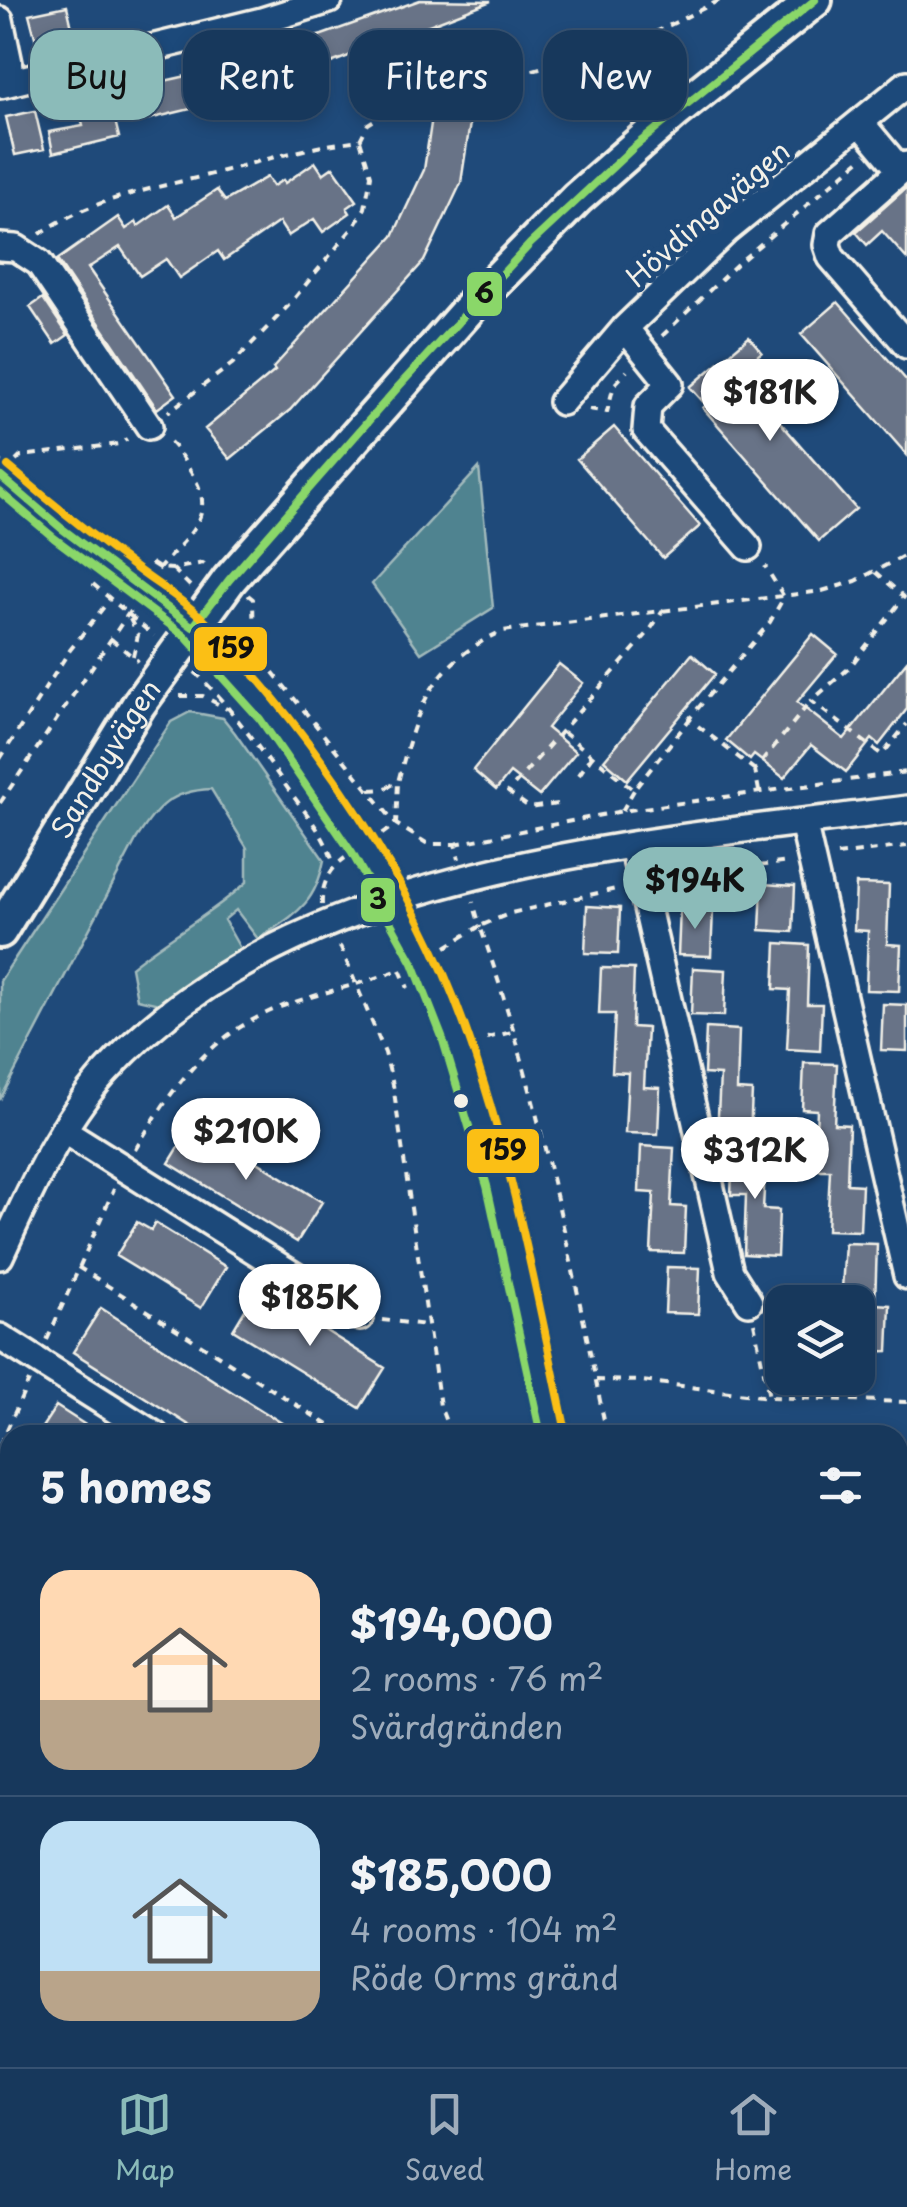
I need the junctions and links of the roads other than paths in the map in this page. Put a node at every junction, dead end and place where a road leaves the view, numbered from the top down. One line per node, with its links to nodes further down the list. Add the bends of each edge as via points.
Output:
1 (329, 0): 3 (street)
2 (816, 0): 16 (main road, Sandbyvägen, via 577,198 474,303)
3 (259, 11): 5 (street)
4 (0, 20): 5 (street)
5 (6, 84)
6 (907, 84): 7 (street, Hövdingavägen)
7 (860, 122): 8 (street); 10 (street, Hövdingavägen, via 728,230)
8 (904, 168): 11 (street, via 829,234 827,245)
9 (11, 249): 13 (street, via 39,263)
10 (624, 328): 12 (street, Hövdingavägen); 15 (street, via 670,384 648,406 646,430)
11 (907, 345)
12 (562, 402)
13 (149, 426)
14 (8, 468): 16 (street, via 61,528)
15 (748, 547)
16 (194, 626): 20 (street, via 308,764); 21 (main road, Sandbyvägen)
17 (907, 808): 18 (street)
18 (804, 822): 19 (street); 24 (street)
19 (632, 846): 20 (street, via 465,878); 25 (street, via 730,1272)
20 (391, 902): 22 (street, via 233,970 177,1007 105,1073); 29 (street, via 424,958 454,1034 499,1183)
21 (0, 931)
22 (63, 1130): 23 (street); 26 (street)
23 (0, 1256)
24 (907, 1276)
25 (749, 1302)
26 (360, 1318)
27 (0, 1337): 28 (street)
28 (139, 1425)
29 (552, 1425)

